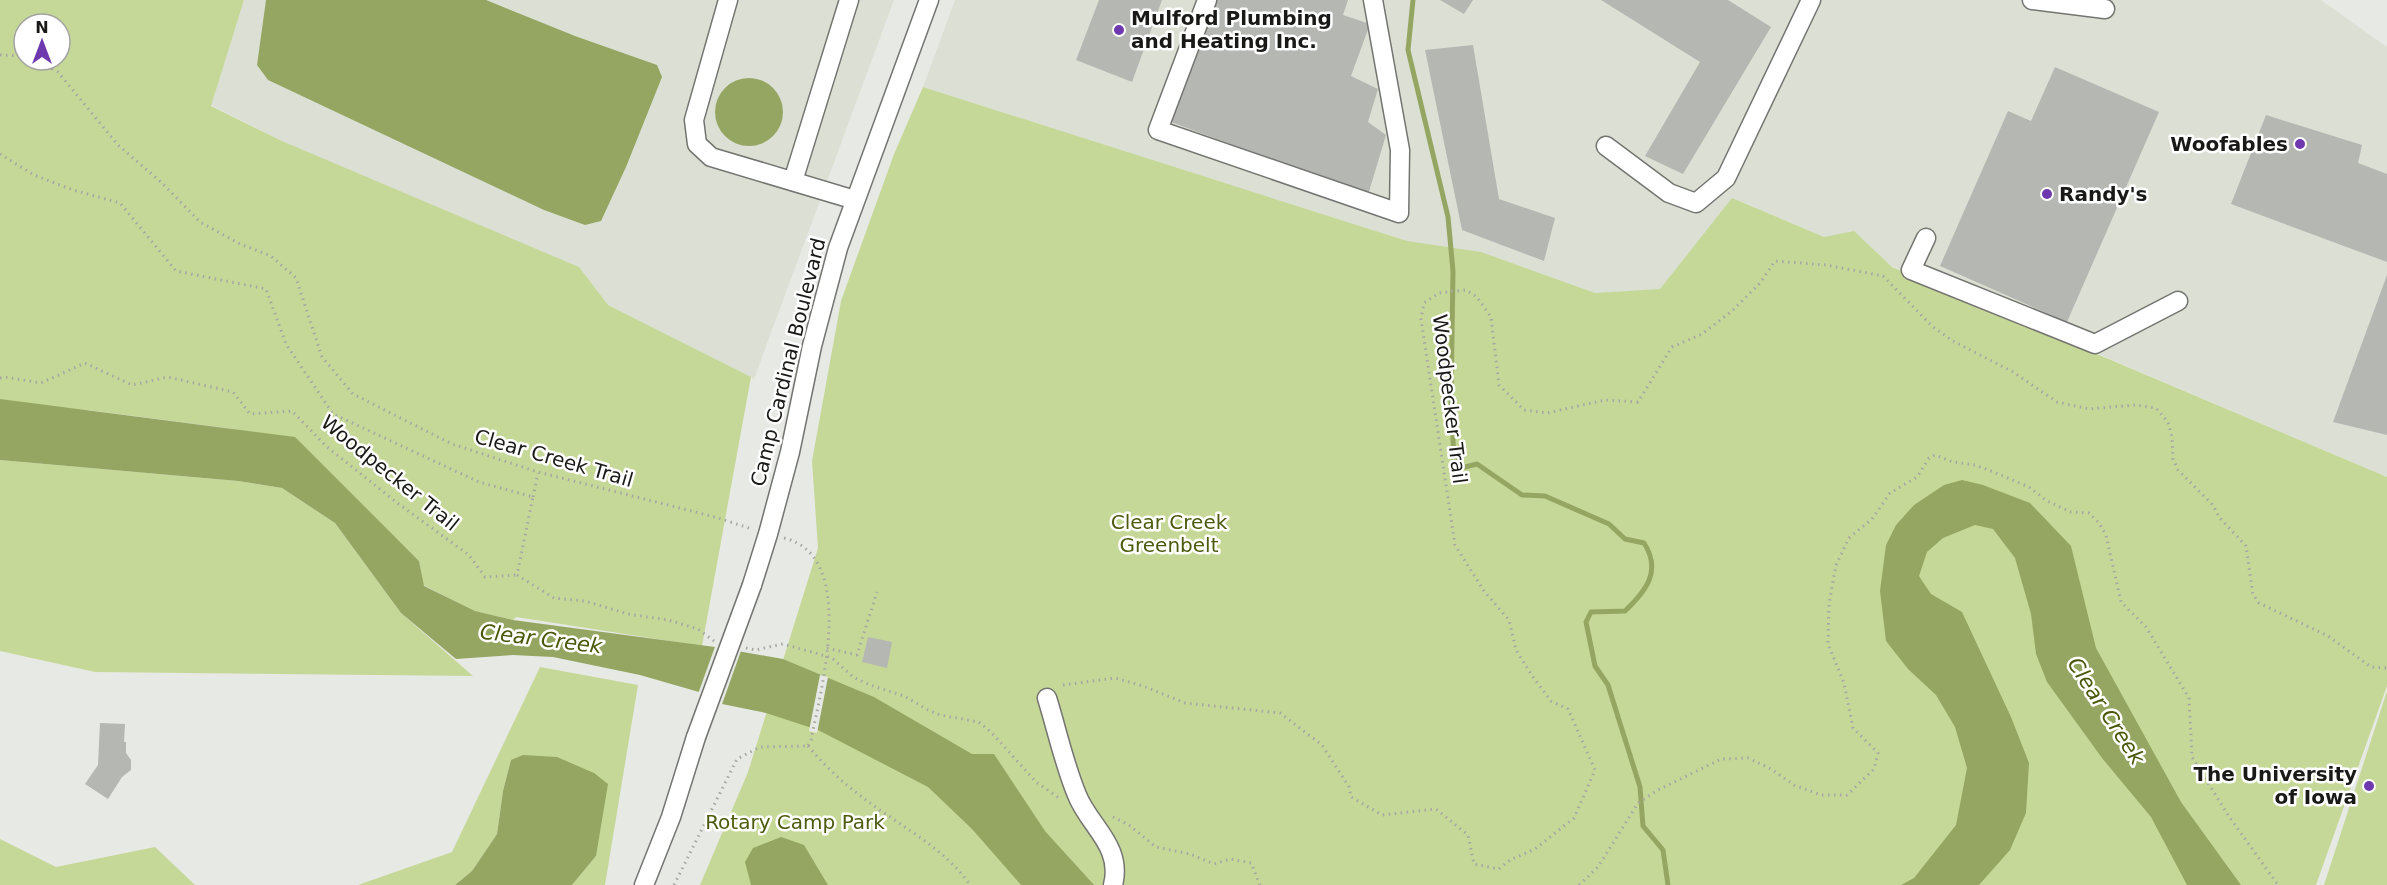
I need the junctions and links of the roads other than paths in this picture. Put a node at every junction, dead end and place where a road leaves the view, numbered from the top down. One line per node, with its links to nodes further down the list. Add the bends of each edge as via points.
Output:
1 (728, 0): 10 (street, via 694,120 697,144 711,157)
2 (849, 0): 10 (street)
3 (929, 0): 11 (street, Camp Cardinal Boulevard)
4 (1207, 0): 5 (street, via 1158,130 1399,213 1400,150)
5 (1373, 0)
6 (1811, 0): 9 (street, via 1726,178 1696,203 1669,193)
7 (2032, 0): 8 (street)
8 (2105, 9)
9 (1606, 146)
10 (793, 181): 11 (street)
11 (855, 200): 15 (street, Camp Cardinal Boulevard, bridge, via 812,346 768,534)
12 (1926, 238): 13 (street, via 1911,270 2095,344)
13 (2178, 301)
14 (1047, 698): 16 (street, via 1077,797 1108,844 1117,870)
15 (644, 885)
16 (1113, 885)

